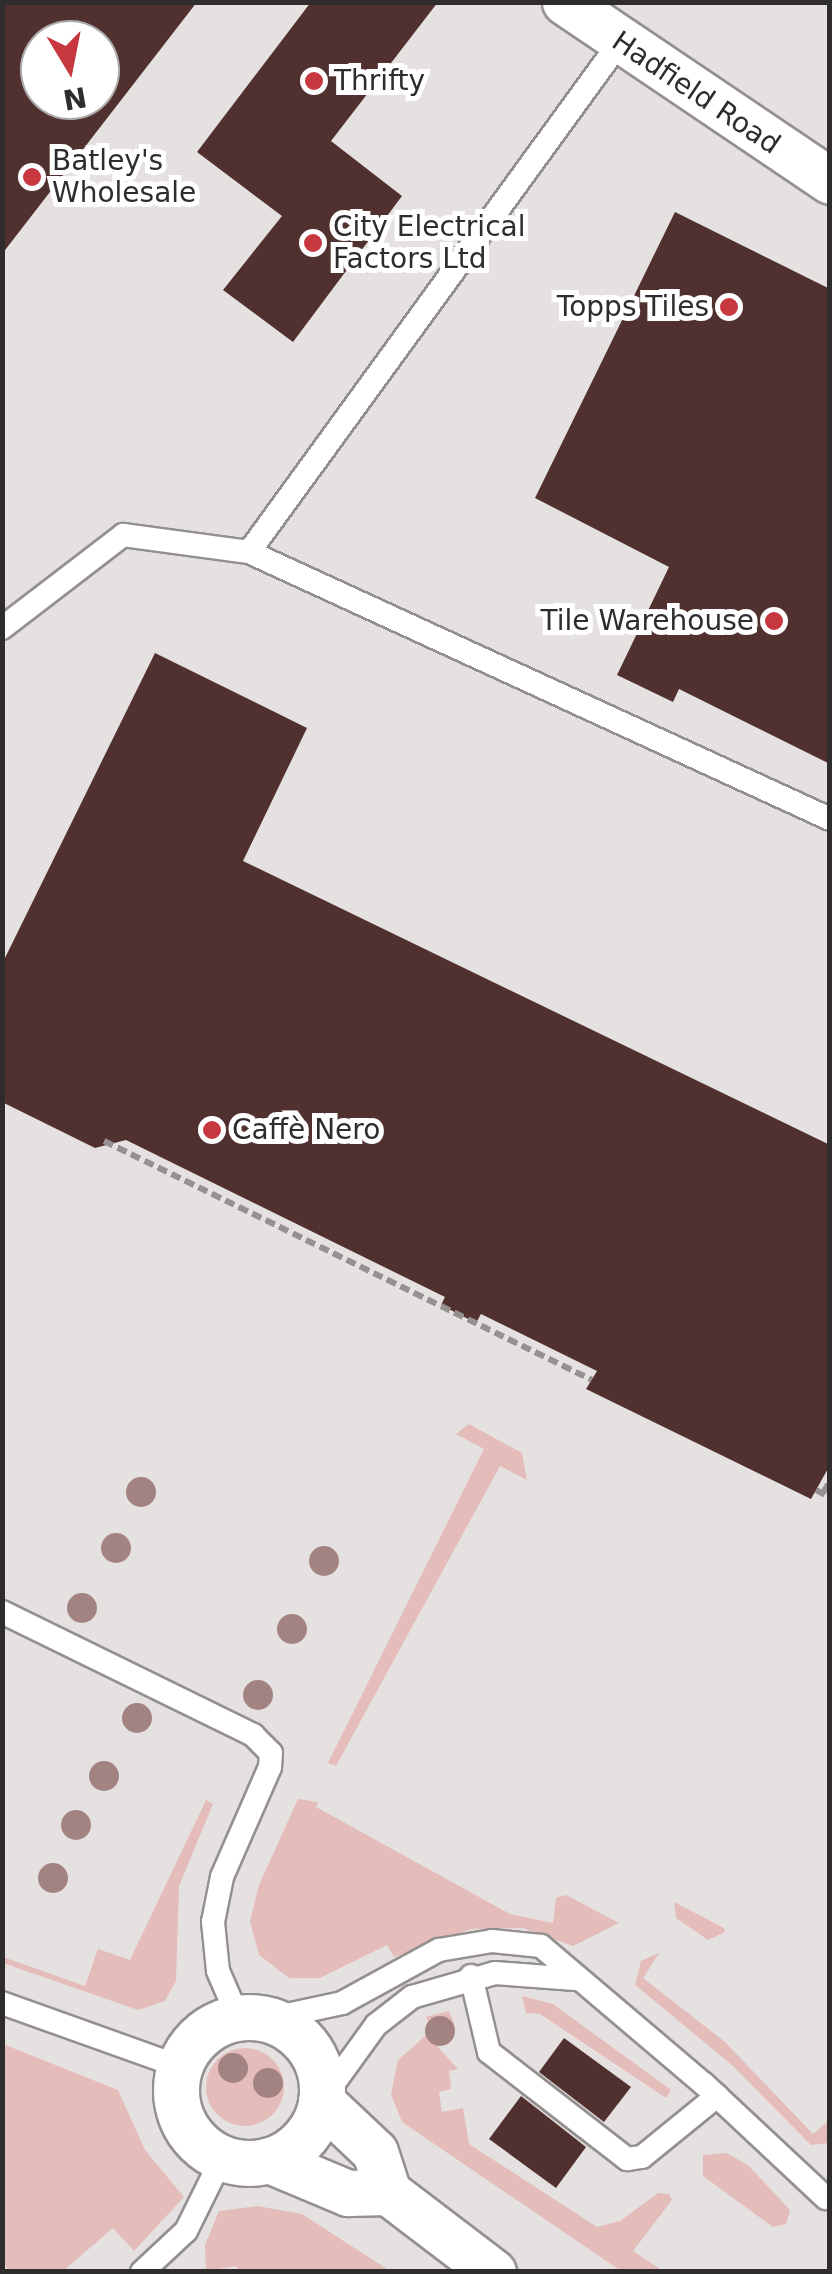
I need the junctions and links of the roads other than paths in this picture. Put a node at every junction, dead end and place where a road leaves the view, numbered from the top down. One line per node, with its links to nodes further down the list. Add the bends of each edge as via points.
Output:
1 (564, 2): 2 (street, Hadfield Road)
2 (620, 42): 3 (street, Hadfield Road); 4 (lane)
3 (830, 180)
4 (250, 552): 5 (lane, via 123,535); 6 (lane)
5 (2, 628)
6 (830, 819)
7 (2, 1612): 11 (lane, via 253,1735 271,1752 222,1877 213,1922 218,1971)
8 (470, 1976): 9 (lane); 13 (lane, via 489,2052 627,2159 642,2156); 14 (lane, via 412,1997 376,2025)
9 (574, 1978): 11 (lane, via 541,1946 465,1944 418,1960 342,2003); 13 (lane)
10 (2, 2003): 12 (lane)
11 (253, 2018): 12 (street, via 198,2036); 14 (street, via 295,2032 312,2052)
12 (178, 2066): 15 (street, via 182,2121 197,2142)
13 (717, 2096): 18 (lane)
14 (321, 2101): 16 (street, via 308,2133); 17 (street, via 375,2152)
15 (222, 2158): 16 (street); 19 (lane, via 186,2231)
16 (269, 2160): 17 (street, via 348,2193)
17 (388, 2192): 20 (street)
18 (826, 2198)
19 (142, 2272)
20 (493, 2272)

